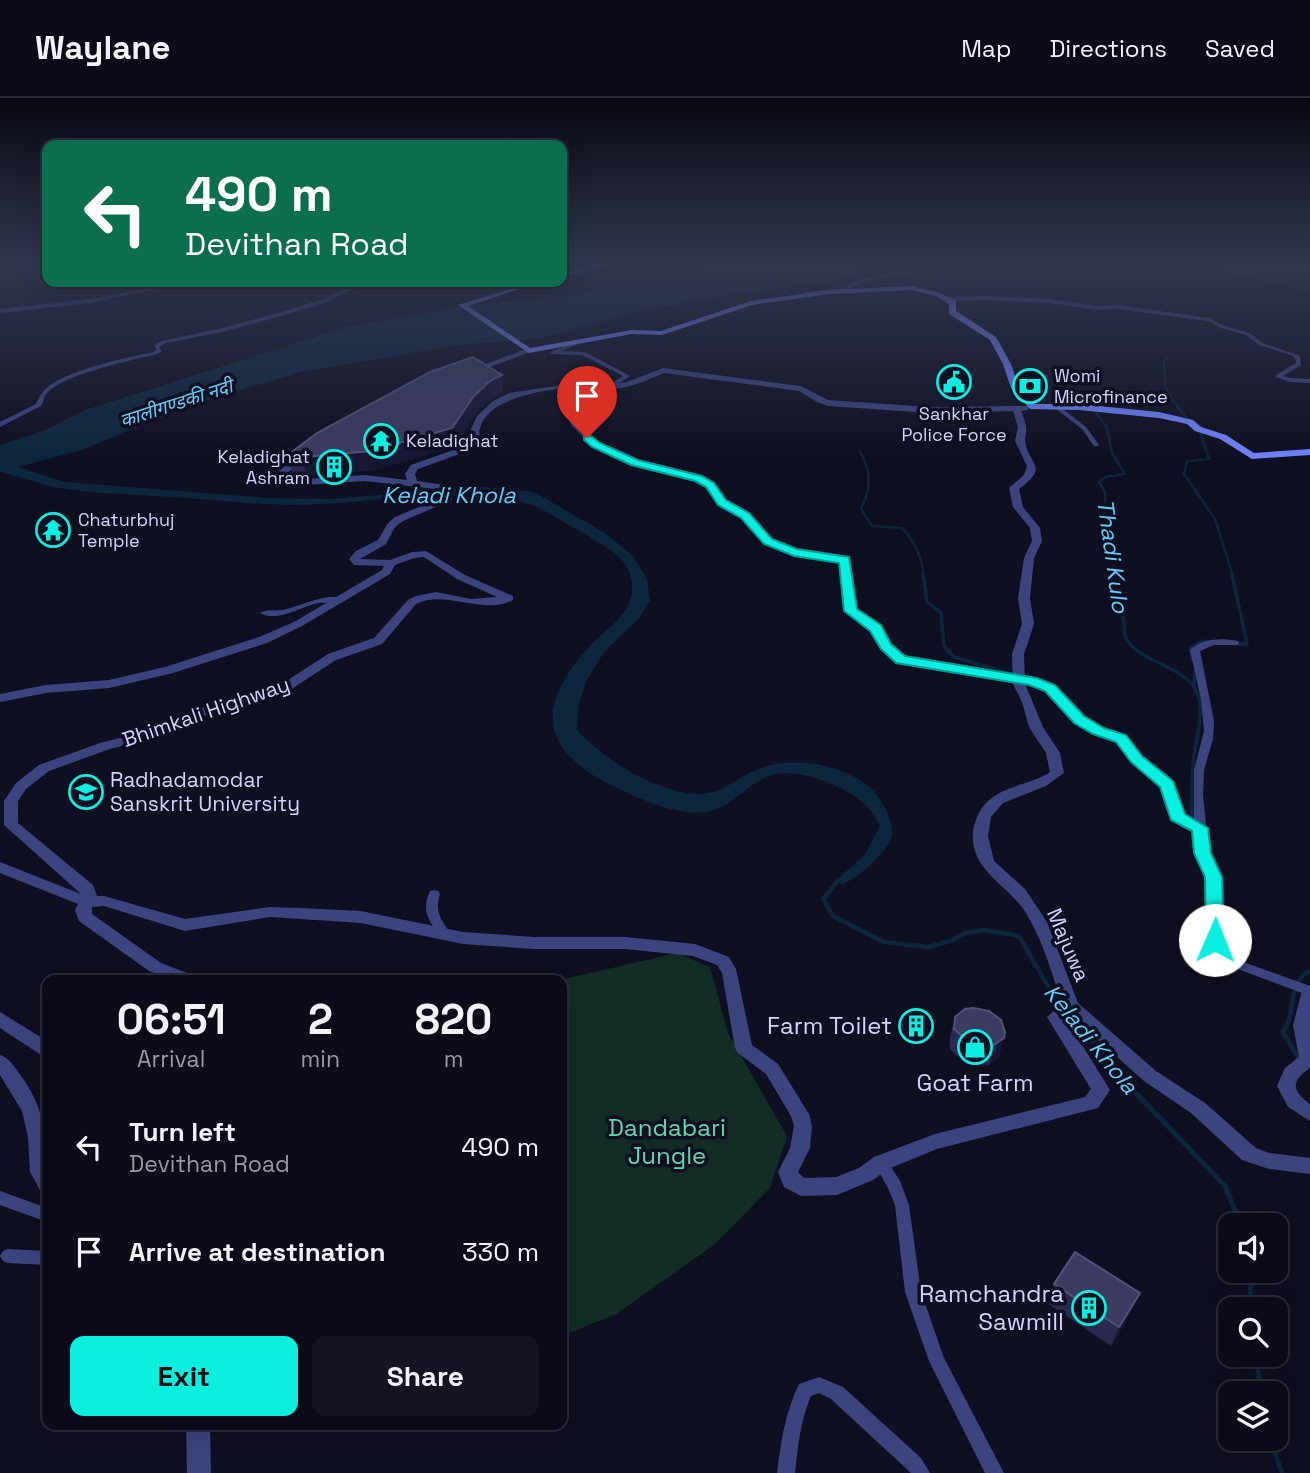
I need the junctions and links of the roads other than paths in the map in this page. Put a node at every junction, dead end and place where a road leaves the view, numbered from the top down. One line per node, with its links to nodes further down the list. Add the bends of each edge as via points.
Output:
1 (229, 328): 14 (street, via 164,342 156,346 159,351 155,353 67,378 43,394 39,405)
2 (496, 328): 7 (main road)
3 (676, 328): 6 (main road)
4 (977, 328): 13 (main road, via 993,339 1015,388)
5 (1227, 328): 9 (street, via 1298,357 1299,364 1278,376)
6 (575, 344): 7 (main road); 10 (street, via 554,352 583,353 626,374)
7 (529, 351): 8 (street)
8 (454, 376)
9 (1310, 381)
10 (610, 387): 12 (street, via 671,370 801,389 828,403 931,410); 18 (street, via 582,384 512,394 480,418 474,431 477,441 414,467); 23 (street, via 596,395 604,409 583,411 573,418 573,424 592,443 634,463 698,478 710,485 722,503 745,515 768,542 794,552 845,560 851,611 876,628 901,660)
11 (1058, 407): 13 (main road); 15 (street, via 1084,428); 17 (main road, via 1184,420 1252,456)
12 (1016, 408): 13 (street); 23 (street, Majuwa, via 1022,427 1020,441 1032,467 1025,481 1014,488 1018,507 1035,528 1037,541 1029,558 1024,598 1028,624 1018,654)
13 (1033, 408)
14 (0, 425)
15 (1096, 445)
16 (316, 447): 18 (street, Bhimkali Highway, via 286,467 286,479 365,478)
17 (1310, 453)
18 (413, 485): 19 (street, Bhimkali Highway, via 449,491 429,509 391,524 381,542 354,559 358,563)
19 (391, 563): 20 (street, via 386,572); 28 (street, Bhimkali Highway, via 426,554 461,577 509,598 482,602 443,595 421,598 412,602 378,641 332,656 289,685 204,711 167,730 62,761 21,786 10,807 11,825 79,879 88,889)
20 (341, 600): 21 (street, via 322,598 284,612); 24 (street, via 263,640 169,670 109,684)
21 (264, 613)
22 (1236, 643): 25 (street, via 1213,643 1195,650 1209,730 1200,762)
23 (1019, 677): 25 (street, via 1050,688 1079,720 1121,738 1136,759 1167,785 1177,817); 32 (street, Majuwa, via 1035,727 1053,753 1057,773 993,803 980,829 984,858 1024,898 1048,941)
24 (0, 698)
25 (1198, 827): 31 (street, via 1213,877 1214,951 1220,958)
26 (0, 867): 28 (street)
27 (434, 894): 29 (street, via 430,911)
28 (87, 902): 29 (street, via 104,901 186,925 270,912 300,913 402,924); 30 (street, Bhimkali Highway, via 85,917 155,967)
29 (446, 936): 37 (street, via 658,945 695,950 723,961 730,973 744,1048 772,1069 800,1114 802,1141 788,1172 791,1181 801,1186 837,1186)
30 (176, 975)
31 (1306, 989): 36 (street, via 1302,1025 1308,1059 1288,1076 1286,1092)
32 (1071, 1006): 37 (street, via 1056,1015 1101,1090 1091,1103 935,1142); 38 (street, via 1249,1154)
33 (0, 1019): 34 (street)
34 (42, 1047)
35 (0, 1062): 39 (street, via 21,1087 38,1131)
36 (1310, 1114)
37 (881, 1163): 48 (street, via 902,1205 913,1292 937,1361)
38 (1310, 1166)
39 (42, 1177)
40 (0, 1198): 41 (street)
41 (42, 1213)
42 (8, 1256): 43 (street)
43 (42, 1258)
44 (198, 1430): 45 (street)
45 (199, 1473)
46 (786, 1473): 47 (street, via 798,1405 804,1390 819,1385 837,1393)
47 (921, 1473)
48 (995, 1473)

